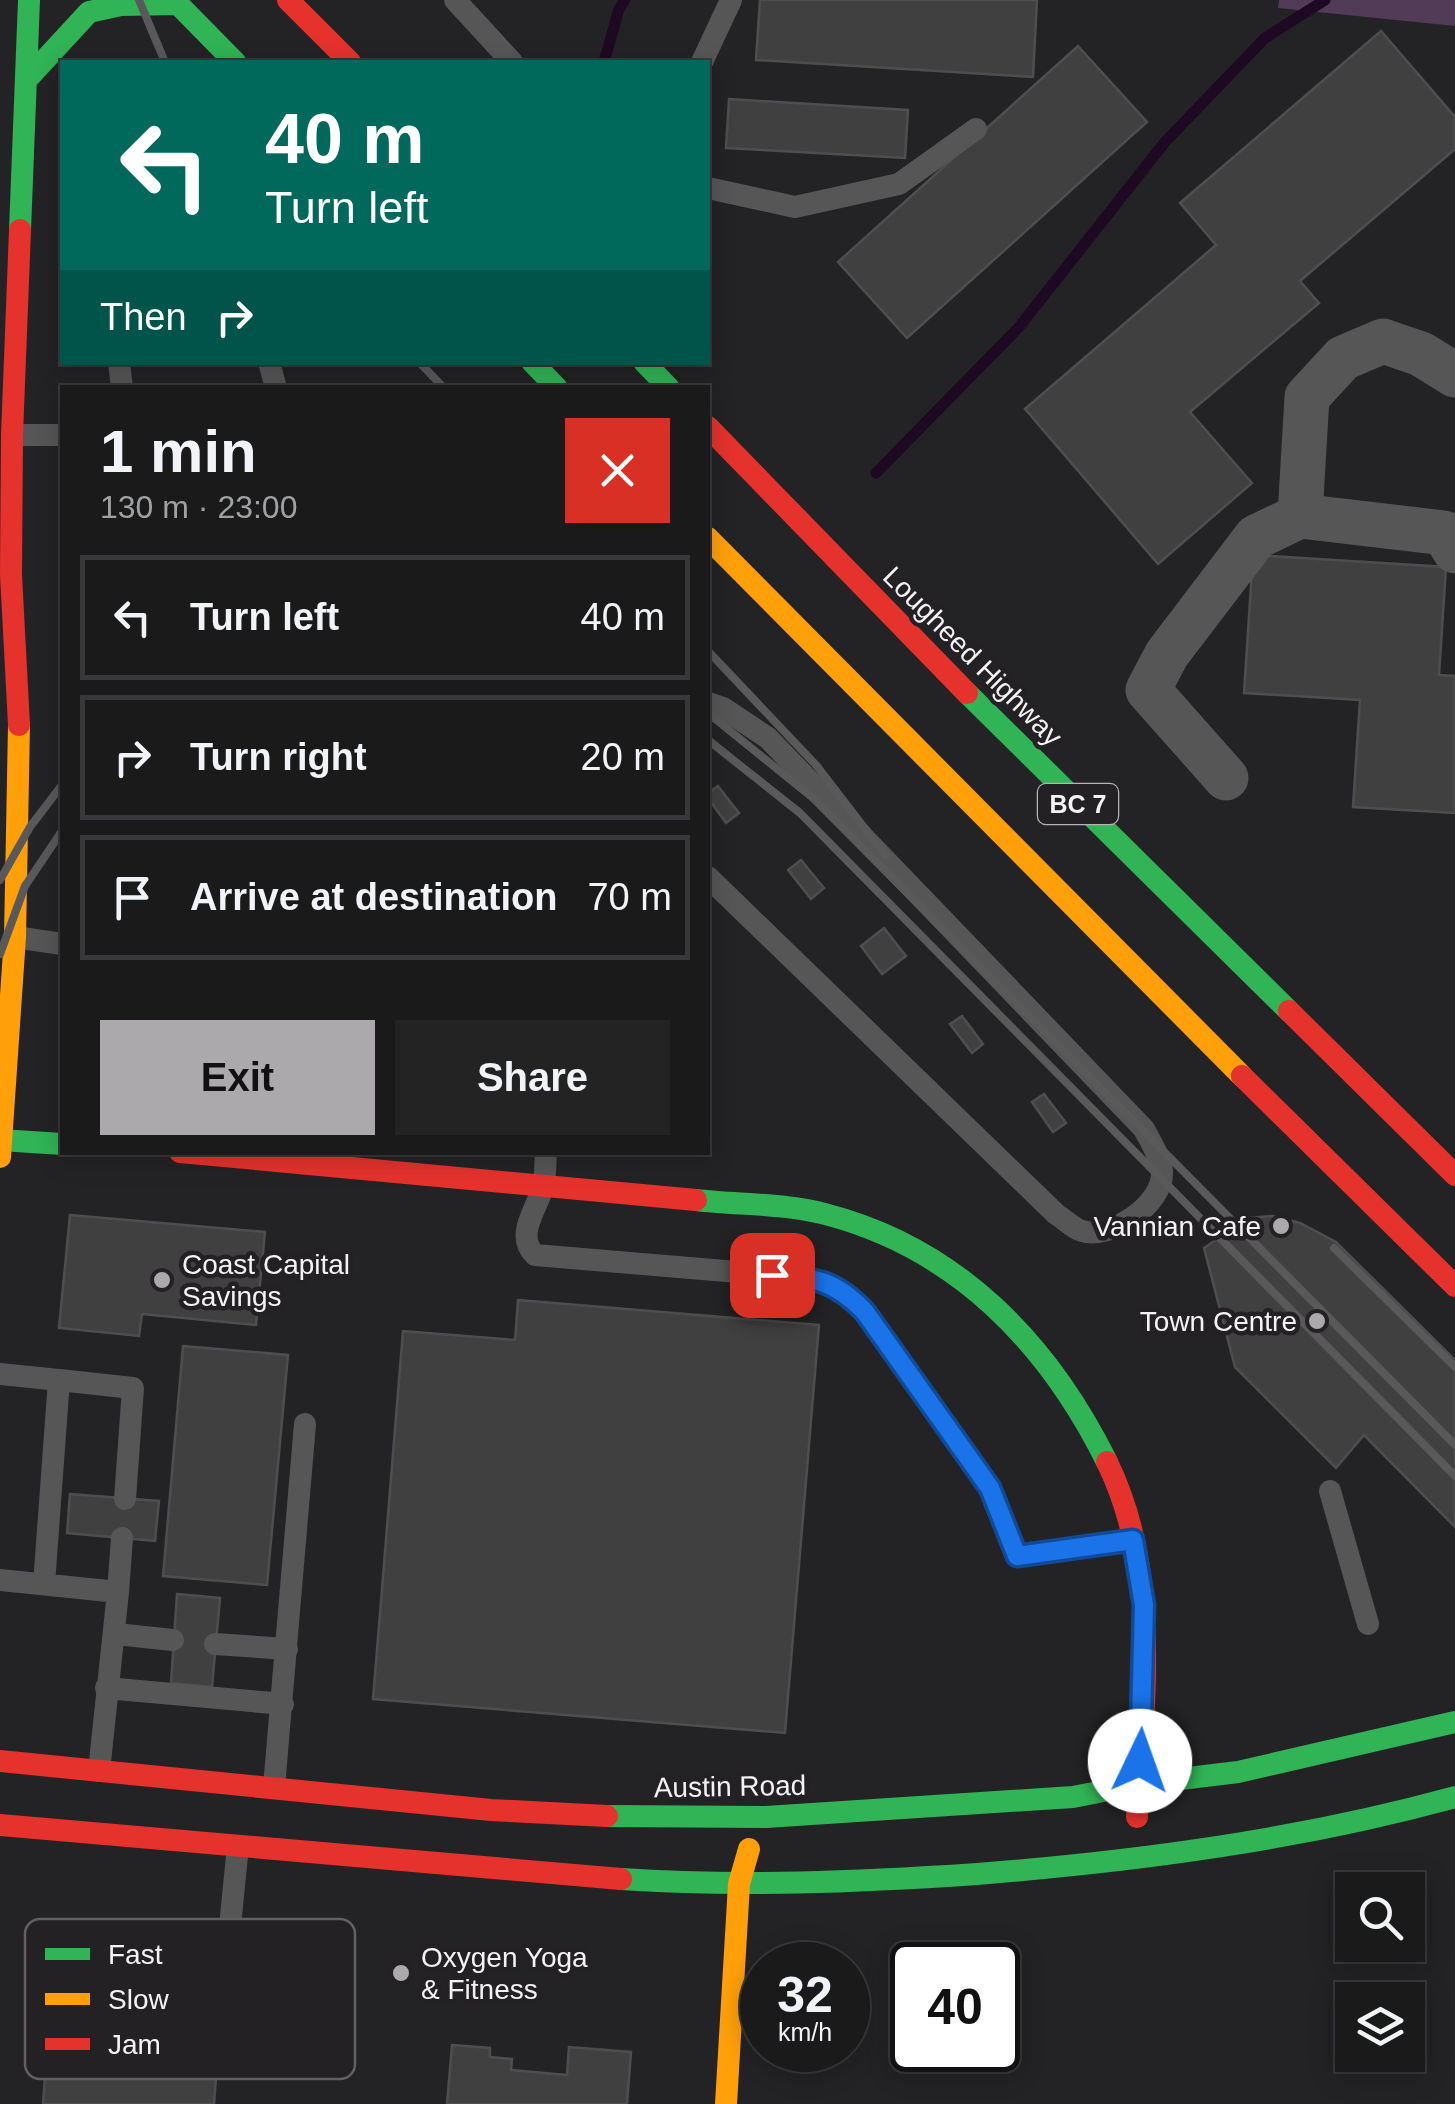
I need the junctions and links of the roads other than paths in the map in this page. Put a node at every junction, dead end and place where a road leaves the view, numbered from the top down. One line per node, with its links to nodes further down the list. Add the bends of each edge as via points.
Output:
1 (29, 0): 10 (main road)
2 (288, 0): 7 (main road)
3 (455, 0): 8 (lane)
4 (731, 0): 9 (lane)
5 (176, 2): 6 (main road); 10 (main road, via 88,12)
6 (233, 60)
7 (348, 60)
8 (511, 60)
9 (703, 60)
10 (28, 78): 13 (main road)
11 (976, 130): 12 (lane, via 899,184 795,206)
12 (710, 188)
13 (10, 299): 20 (main road)
14 (535, 365): 17 (main road)
15 (647, 365): 18 (main road)
16 (1455, 375): 22 (street, via 1383,341 1343,358 1307,397)
17 (554, 385)
18 (666, 385)
19 (710, 430): 36 (main road, Lougheed Highway / BC 7, via 976,704)
20 (12, 435): 21 (lane); 28 (main road, via 20,738)
21 (60, 435)
22 (1300, 516): 23 (street); 26 (street, via 1256,537 1167,654 1148,690)
23 (1451, 531)
24 (710, 540): 38 (main road, BC 7)
25 (710, 704): 27 (lane, via 768,738 1144,1129 1163,1175 1158,1192 1102,1232 1082,1231 1056,1214)
26 (1226, 778)
27 (710, 879)
28 (15, 937): 29 (lane); 30 (main road)
29 (60, 944)
30 (0, 1140): 31 (main road); 34 (main road)
31 (60, 1144)
32 (254, 1155): 35 (main road)
33 (546, 1155): 37 (lane)
34 (0, 1157)
35 (353, 1159): 37 (main road)
36 (1455, 1175)
37 (544, 1185): 45 (main road, via 826,1214 906,1245 990,1298 1077,1400); 45 (lane, via 526,1232 535,1255 809,1278 852,1298 990,1488 1017,1556)
38 (1455, 1286)
39 (0, 1374): 40 (lane)
40 (59, 1380): 43 (lane, via 134,1388); 47 (lane)
41 (305, 1424): 53 (lane)
42 (1330, 1492): 49 (lane)
43 (124, 1499)
44 (122, 1538): 48 (lane)
45 (1133, 1540): 59 (main road, via 1144,1605)
46 (0, 1580): 47 (lane)
47 (44, 1584): 48 (lane)
48 (118, 1592): 50 (lane)
49 (1368, 1624)
50 (116, 1634): 51 (lane); 54 (lane)
51 (173, 1640)
52 (215, 1644): 53 (lane)
53 (287, 1650): 55 (lane)
54 (106, 1688): 55 (lane); 58 (lane)
55 (283, 1704): 60 (lane)
56 (1455, 1722): 59 (main road, Austin Road, via 1238,1772)
57 (0, 1760): 58 (main road, Austin Road)
58 (99, 1771): 60 (main road, Austin Road)
59 (1139, 1784): 62 (main road, Austin Road); 65 (main road)
60 (274, 1787): 62 (main road, Austin Road, via 631,1817 766,1818)
61 (1455, 1797): 65 (main road)
62 (999, 1802): 66 (main road, via 960,1822 771,1832 746,1853)
63 (0, 1825): 64 (main road)
64 (238, 1846): 66 (main road); 67 (lane)
65 (1134, 1860): 66 (main road)
66 (740, 1884): 68 (main road)
67 (231, 1919)
68 (726, 2104)

